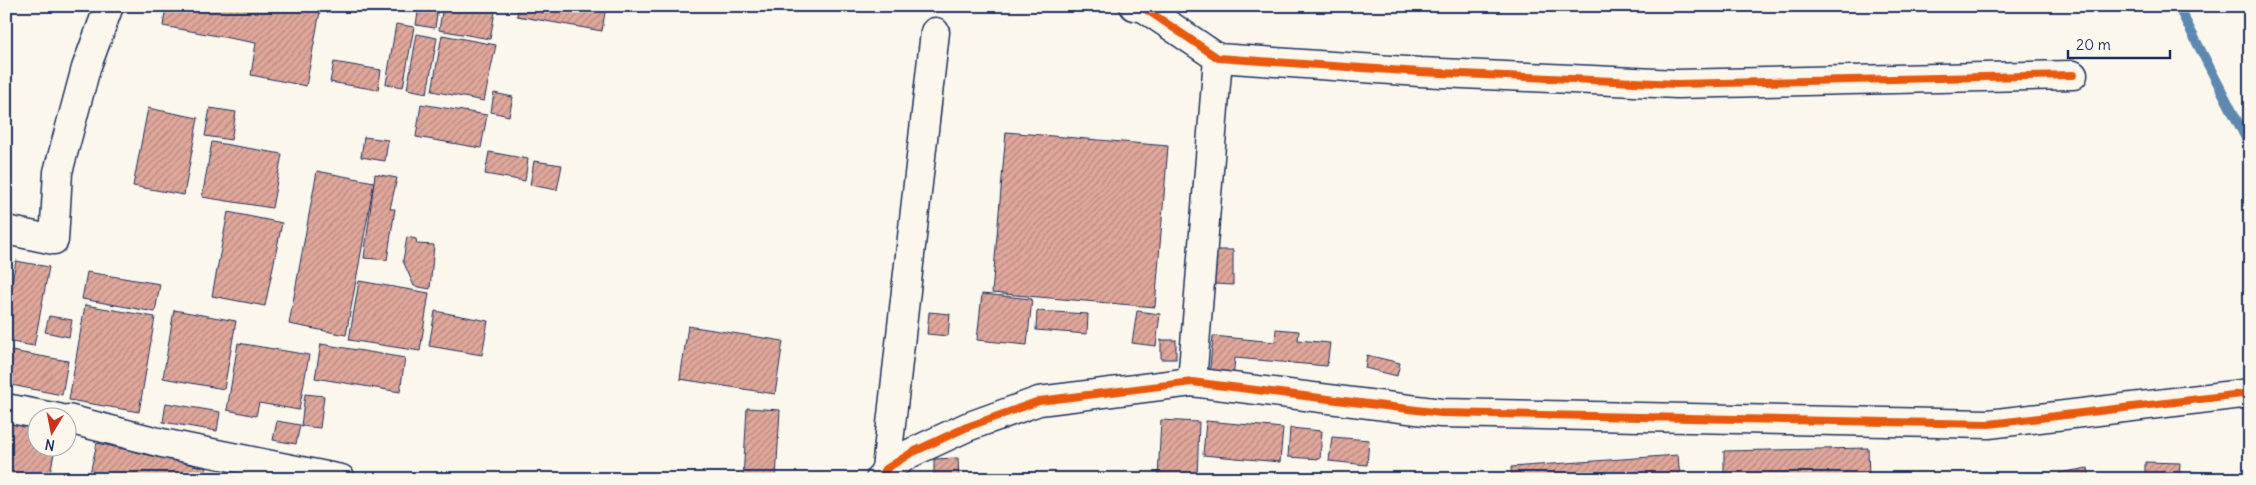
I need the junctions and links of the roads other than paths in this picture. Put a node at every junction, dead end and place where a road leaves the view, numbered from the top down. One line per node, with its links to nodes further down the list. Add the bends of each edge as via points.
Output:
1 (109, 6): 6 (street, via 86,68 58,172 54,240)
2 (1134, 6): 4 (street, via 1144,8)
3 (935, 32): 12 (street)
4 (1218, 58): 5 (street, via 1420,72 1677,84); 7 (street)
5 (2073, 76)
6 (6, 230)
7 (1192, 382): 8 (street, via 1441,413 1989,424); 12 (street, via 1039,401 967,427 911,454)
8 (2250, 393)
9 (6, 408): 10 (street)
10 (28, 412)
11 (78, 422): 13 (street, via 162,443)
12 (883, 474)
13 (341, 479)

